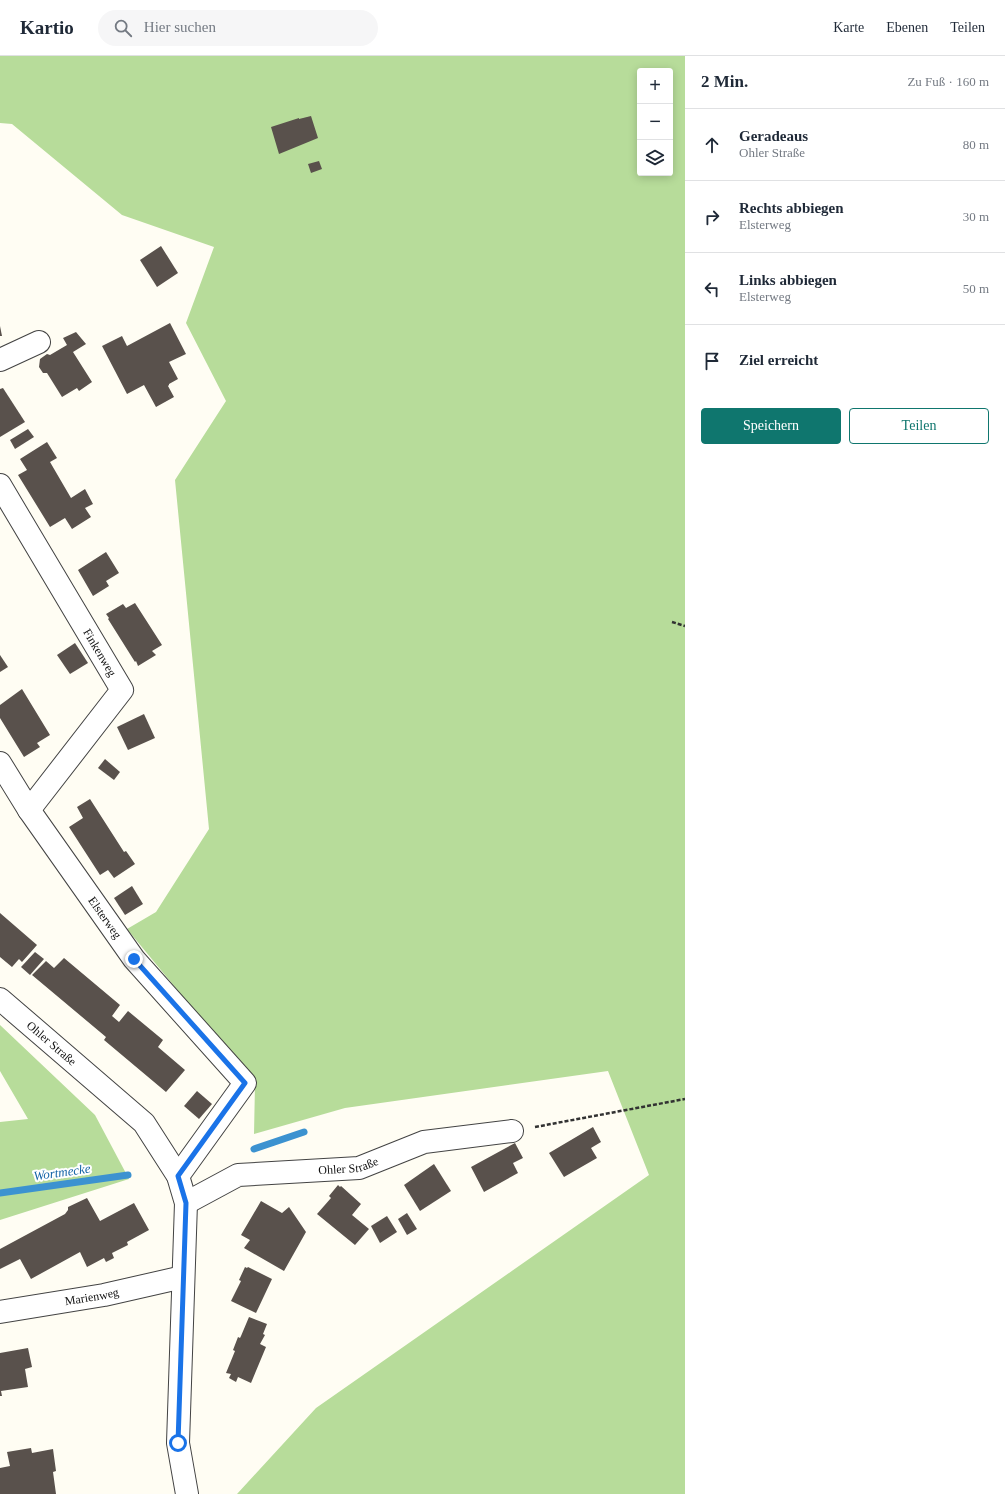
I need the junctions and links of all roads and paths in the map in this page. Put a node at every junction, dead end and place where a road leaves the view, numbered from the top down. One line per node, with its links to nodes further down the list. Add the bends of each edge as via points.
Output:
1 (39, 342): 2 (street)
2 (0, 360)
3 (0, 485): 7 (street, Finkenweg, via 122,690)
4 (672, 622): 5 (path)
5 (685, 626)
6 (0, 763): 7 (street, Elsterweg)
7 (29, 810): 11 (street, Elsterweg, via 134,959 245,1083)
8 (0, 999): 11 (street, Ohler Straße, via 144,1123)
9 (685, 1099): 10 (path)
10 (512, 1131): 12 (street, Ohler Straße, via 424,1142 359,1168 238,1175)
11 (178, 1176): 12 (street, Ohler Straße)
12 (186, 1203): 13 (street, Ohler Straße)
13 (184, 1277): 14 (street, Marienweg, via 104,1295); 15 (street, Ohler Straße, via 178,1443)
14 (0, 1312)
15 (187, 1494)

